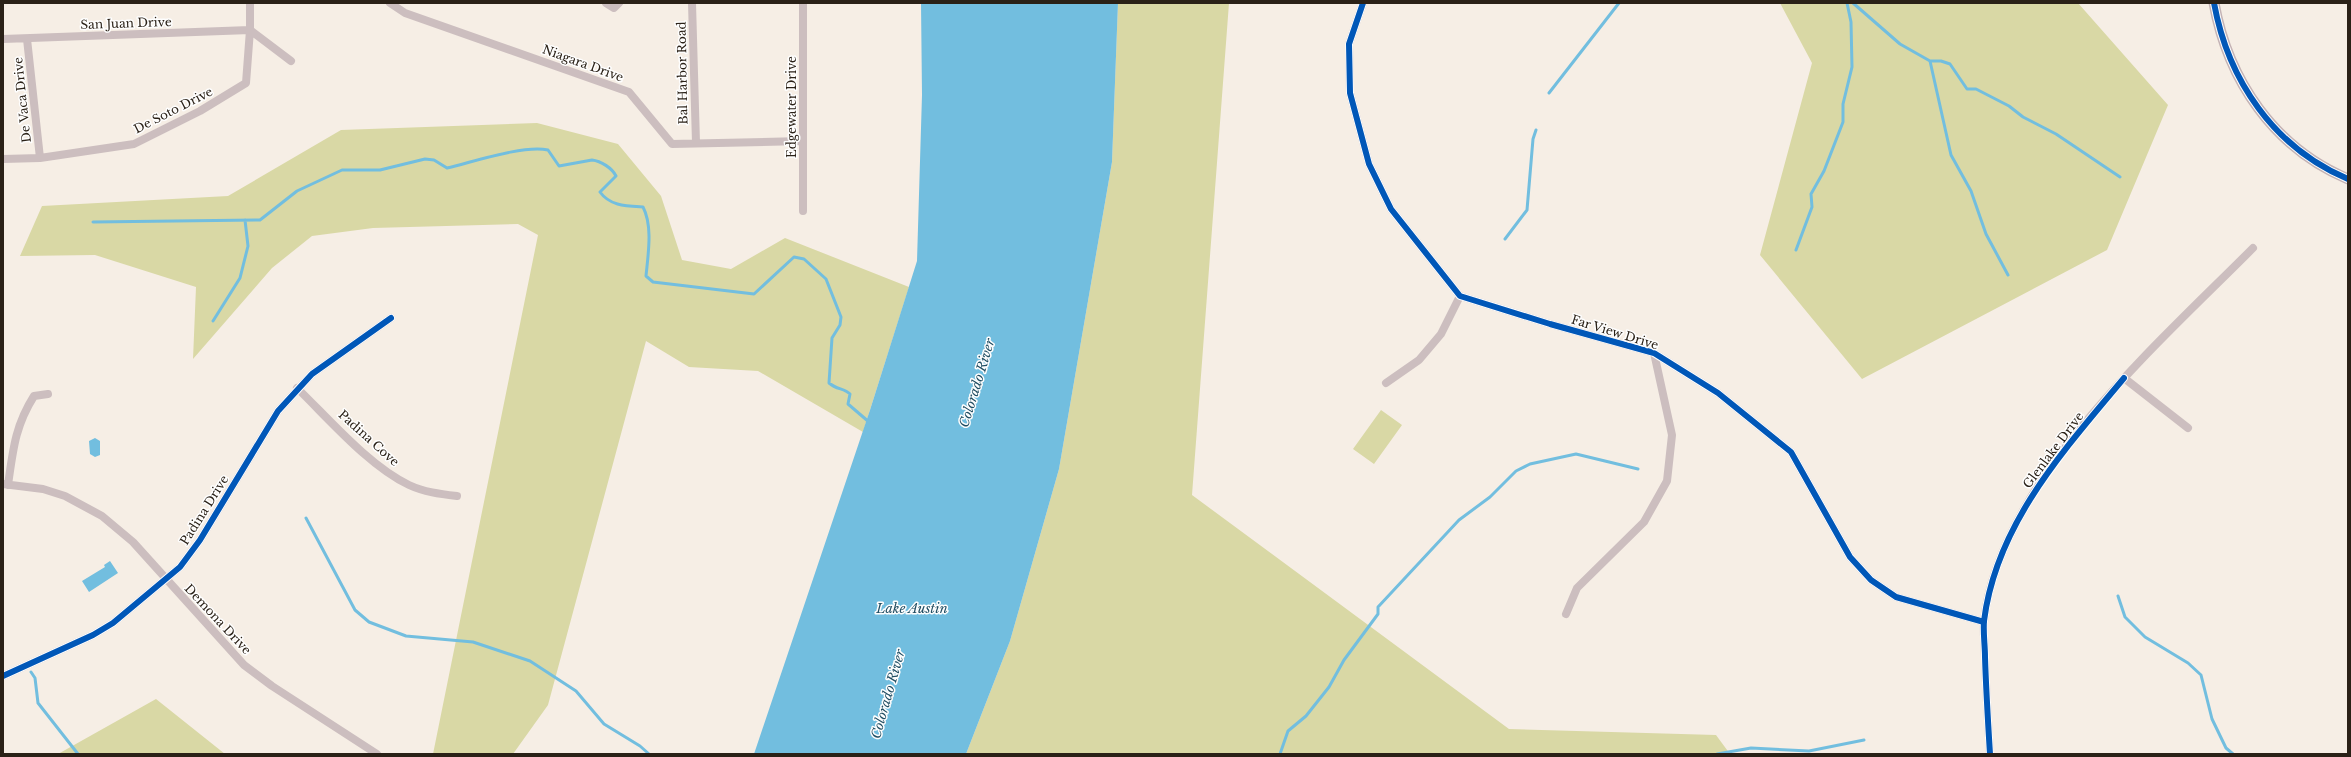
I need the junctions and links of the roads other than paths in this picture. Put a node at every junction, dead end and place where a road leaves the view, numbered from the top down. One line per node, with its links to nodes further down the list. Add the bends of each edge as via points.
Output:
1 (250, 3): 9 (street, De Soto Drive)
2 (390, 3): 14 (street, Niagara Drive, via 405,13 629,92 672,144)
3 (606, 3): 4 (street, via 614,8)
4 (619, 3)
5 (692, 3): 14 (street, Bal Harbor Road)
6 (803, 3): 13 (street, Edgewater Drive)
7 (1363, 3): 20 (street, via 1349,44 1350,93 1369,164 1391,209)
8 (2214, 3): 17 (street, via 2219,29 2230,60 2259,110 2299,150)
9 (250, 30): 11 (street, San Juan Drive); 12 (street); 15 (street, De Soto Drive, via 246,83 200,111 134,144)
10 (3, 39): 11 (street, San Juan Drive)
11 (27, 39): 15 (street, De Vaca Drive)
12 (291, 62)
13 (803, 141): 14 (street, Niagara Drive); 18 (street, Edgewater Drive)
14 (696, 143)
15 (40, 158): 16 (street, De Soto Drive)
16 (3, 159)
17 (2348, 179)
18 (803, 210)
19 (2253, 248): 23 (street, Glenlake Drive)
20 (1460, 296): 22 (street, Far View Drive); 24 (street, via 1441,334 1419,360)
21 (391, 318): 25 (street, Padina Drive, via 369,336 327,363)
22 (1654, 353): 31 (street, via 1672,435 1667,481 1644,522 1577,588); 32 (street, Far View Drive, via 1718,393 1791,452 1850,557 1871,580 1896,597)
23 (2124, 378): 27 (street); 32 (street, Glenlake Drive, via 2059,456 2031,497 2001,555 1991,584)
24 (1386, 383)
25 (297, 388): 29 (street, Padina Cove, via 393,476 426,492); 30 (street, Padina Drive, via 278,411 200,540 180,567)
26 (48, 394): 28 (street, via 34,396 19,424)
27 (2188, 428)
28 (5, 484): 30 (street, Demona Drive, via 43,489 65,496 102,516 133,542)
29 (457, 496)
30 (166, 580): 33 (street, Padina Drive, via 100,631); 34 (street, Demona Drive, via 244,664 272,686)
31 (1566, 614)
32 (1984, 622): 35 (street, Glenlake Drive)
33 (3, 676)
34 (377, 754)
35 (1990, 754)

